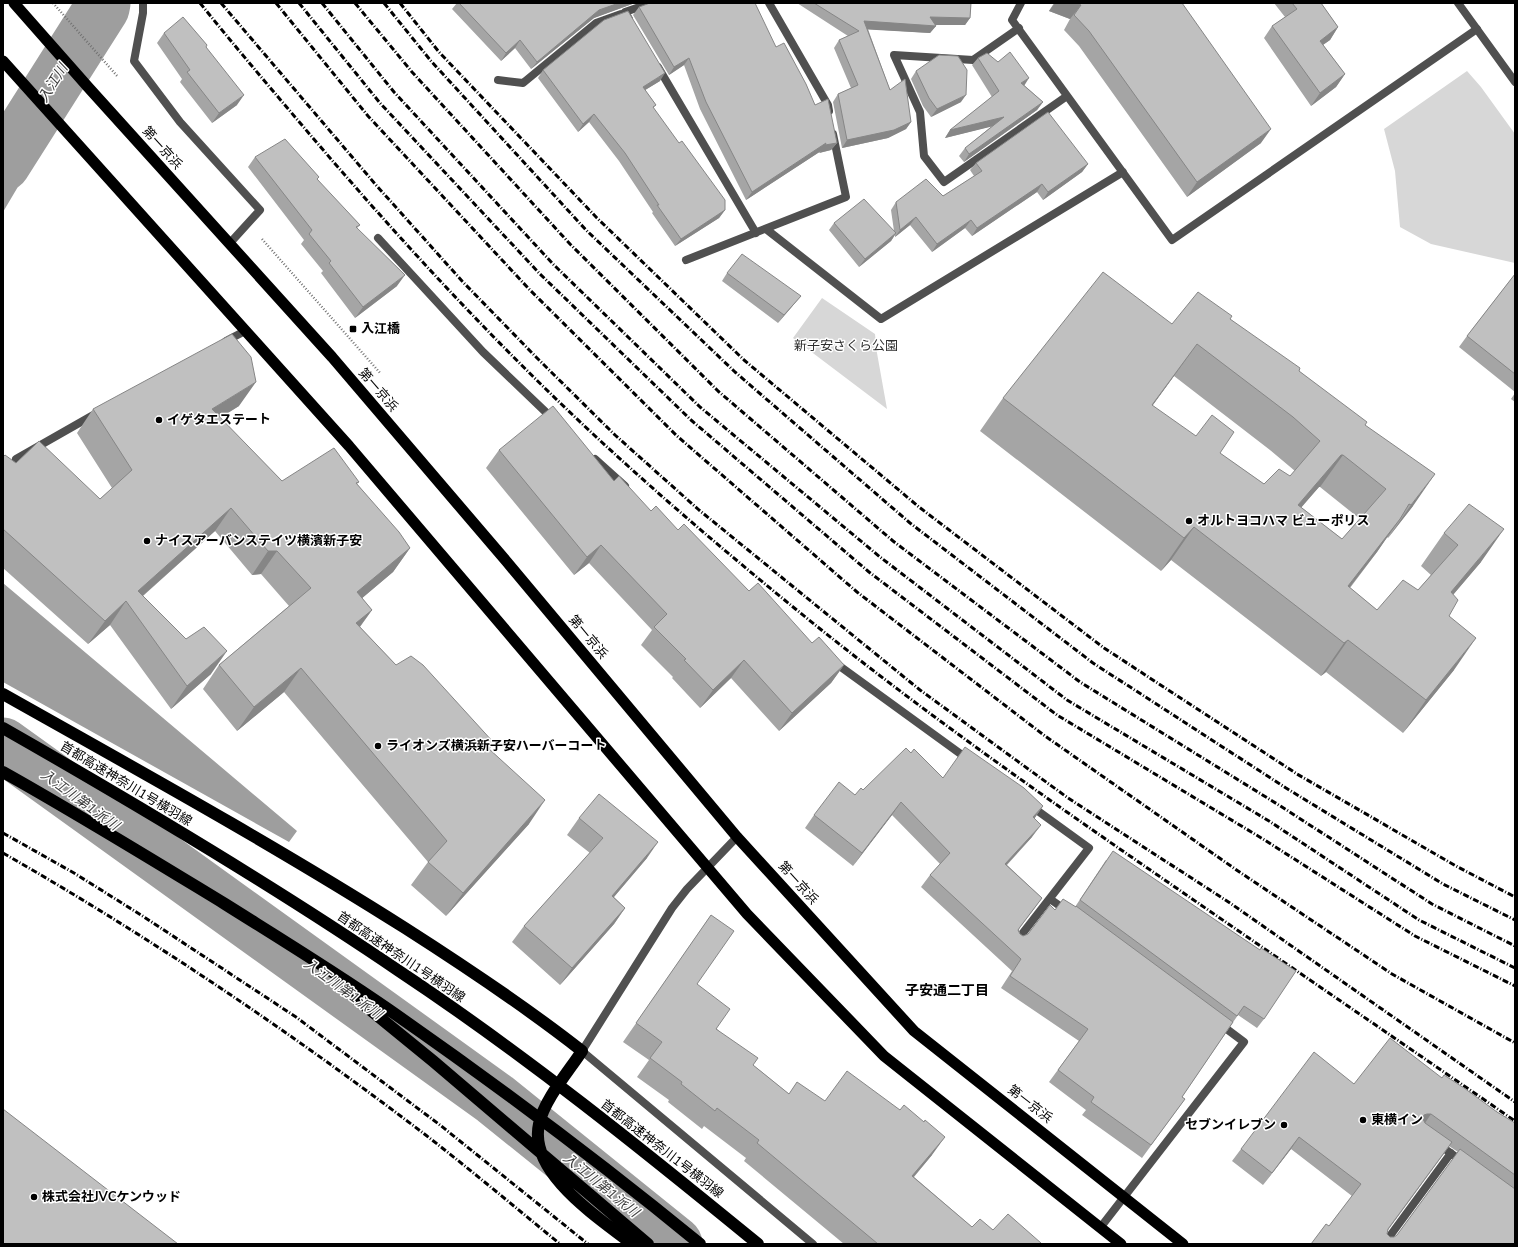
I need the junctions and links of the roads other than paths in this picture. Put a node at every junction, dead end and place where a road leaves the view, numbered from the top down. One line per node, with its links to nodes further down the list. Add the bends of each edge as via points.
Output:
1 (14, 3): 20 (highway, 第一京浜)
2 (143, 3): 20 (street, via 134,61 180,122 260,210)
3 (651, 3): 7 (street)
4 (769, 3): 17 (street, via 828,104 846,197)
5 (1021, 3): 9 (street, via 1012,20)
6 (1458, 3): 10 (street)
7 (625, 12): 8 (street); 13 (street, via 596,23 523,82)
8 (633, 26)
9 (1019, 28): 15 (street); 15 (street, via 973,60 894,55 920,112 924,156 944,182)
10 (1477, 29): 14 (street); 16 (street, via 1172,240)
11 (653, 59): 18 (street)
12 (3, 61): 22 (highway)
13 (498, 80)
14 (1515, 82)
15 (1067, 96): 16 (street)
16 (1123, 172): 17 (street, via 881,319)
17 (766, 229): 18 (street)
18 (756, 233): 21 (street)
19 (378, 238): 25 (street, via 483,352)
20 (230, 243): 35 (highway, 第一京浜, via 476,525)
21 (686, 260)
22 (245, 331): 23 (street); 36 (highway, via 354,452)
23 (221, 344)
24 (104, 409): 27 (street)
25 (561, 426)
26 (588, 453): 28 (street)
27 (16, 459)
28 (629, 491)
29 (828, 657): 32 (street)
30 (3, 694): 42 (highway, via 282,852 443,953 544,1021)
31 (3, 728): 51 (highway, 首都高速神奈川1号横羽線, via 203,846 401,971 593,1112)
32 (974, 764)
33 (3, 772): 40 (highway)
34 (1025, 801): 37 (street, via 1089,848)
35 (737, 837): 36 (street); 46 (highway, 第一京浜, via 914,1031)
36 (708, 868): 42 (street, via 672,908); 47 (highway, via 747,914 884,1056)
37 (1050, 898): 38 (street); 39 (street)
38 (1075, 917)
39 (1015, 943)
40 (293, 947): 49 (highway, via 439,1066); 50 (highway, via 384,1006 474,1070 569,1140)
41 (1213, 1019): 46 (street, via 1244,1042)
42 (582, 1051): 48 (highway, via 546,1105 538,1125 539,1147 549,1170 566,1191); 52 (street)
43 (1432, 1140): 44 (street)
44 (1451, 1153): 45 (street); 55 (street)
45 (1470, 1167)
46 (1124, 1197): 47 (street); 54 (highway, 第一京浜)
47 (1100, 1228): 53 (highway)
48 (632, 1244)
49 (648, 1244)
50 (700, 1244)
51 (758, 1244)
52 (813, 1244)
53 (1121, 1244)
54 (1183, 1244)
55 (1384, 1244)

